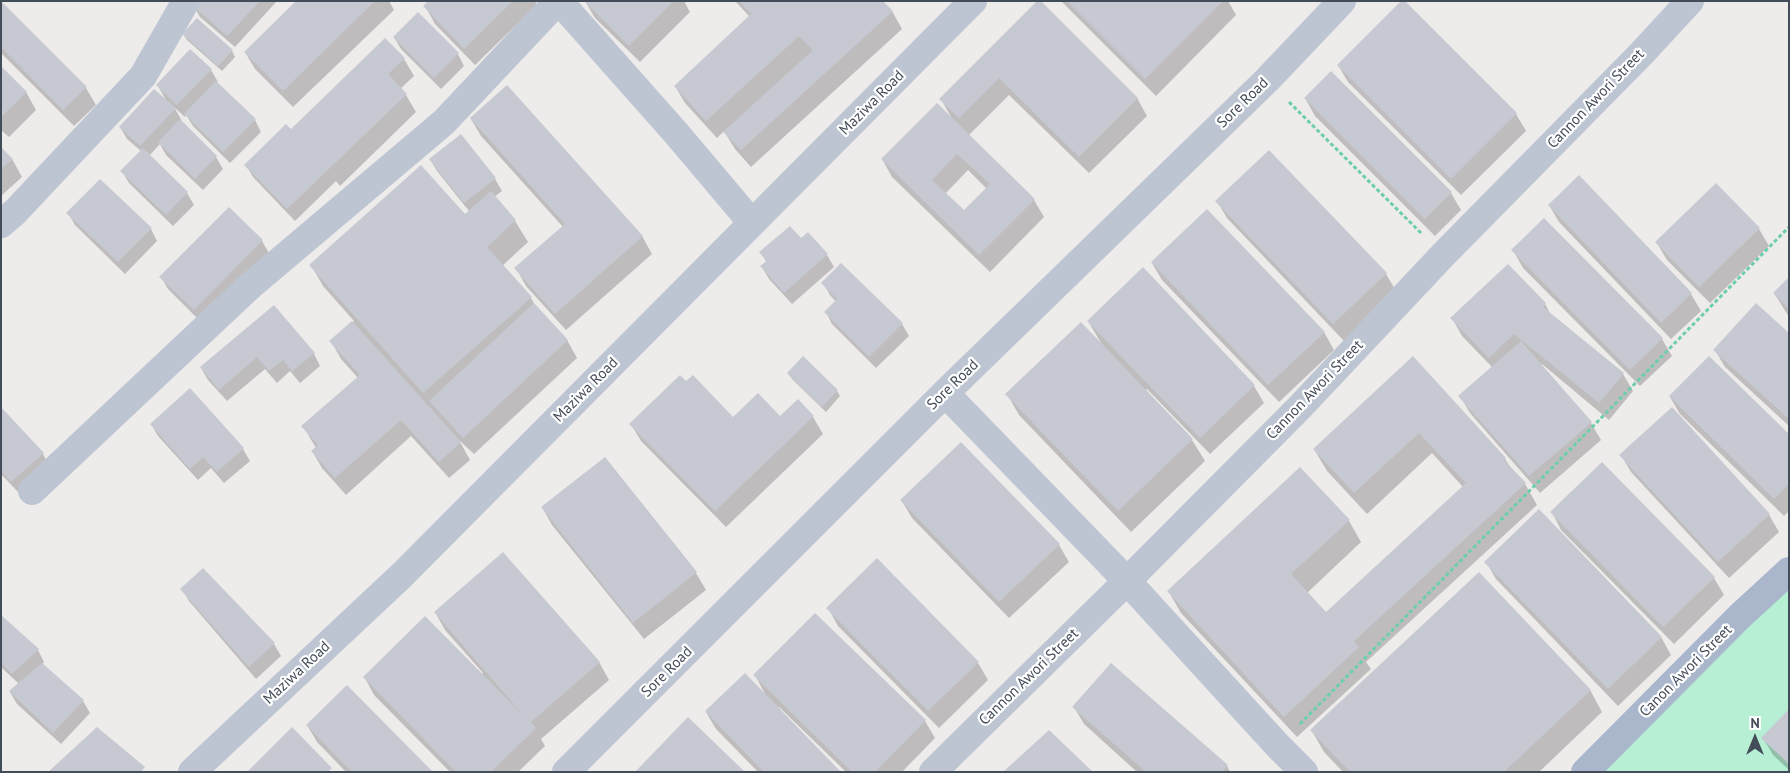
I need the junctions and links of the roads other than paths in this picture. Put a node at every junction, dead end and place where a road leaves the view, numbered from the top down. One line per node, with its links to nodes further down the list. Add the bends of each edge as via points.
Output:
1 (186, 1): 7 (street, via 142,76 16,212)
2 (559, 1): 6 (street); 9 (street, via 444,122 250,286)
3 (974, 1): 6 (street, Maziwa Road)
4 (1342, 1): 8 (street, Sore Road, via 1267,80)
5 (1690, 1): 11 (street, Cannon Awori Street, via 1299,408)
6 (752, 223): 12 (street, Maziwa Road, via 402,575)
7 (1, 224)
8 (946, 392): 11 (street); 13 (street, Sore Road)
9 (32, 491)
10 (1789, 571): 16 (main road, Canon Awori Street)
11 (1126, 581): 14 (street, Cannon Awori Street); 15 (street)
12 (192, 772)
13 (566, 772)
14 (933, 772)
15 (1304, 772)
16 (1585, 772)

